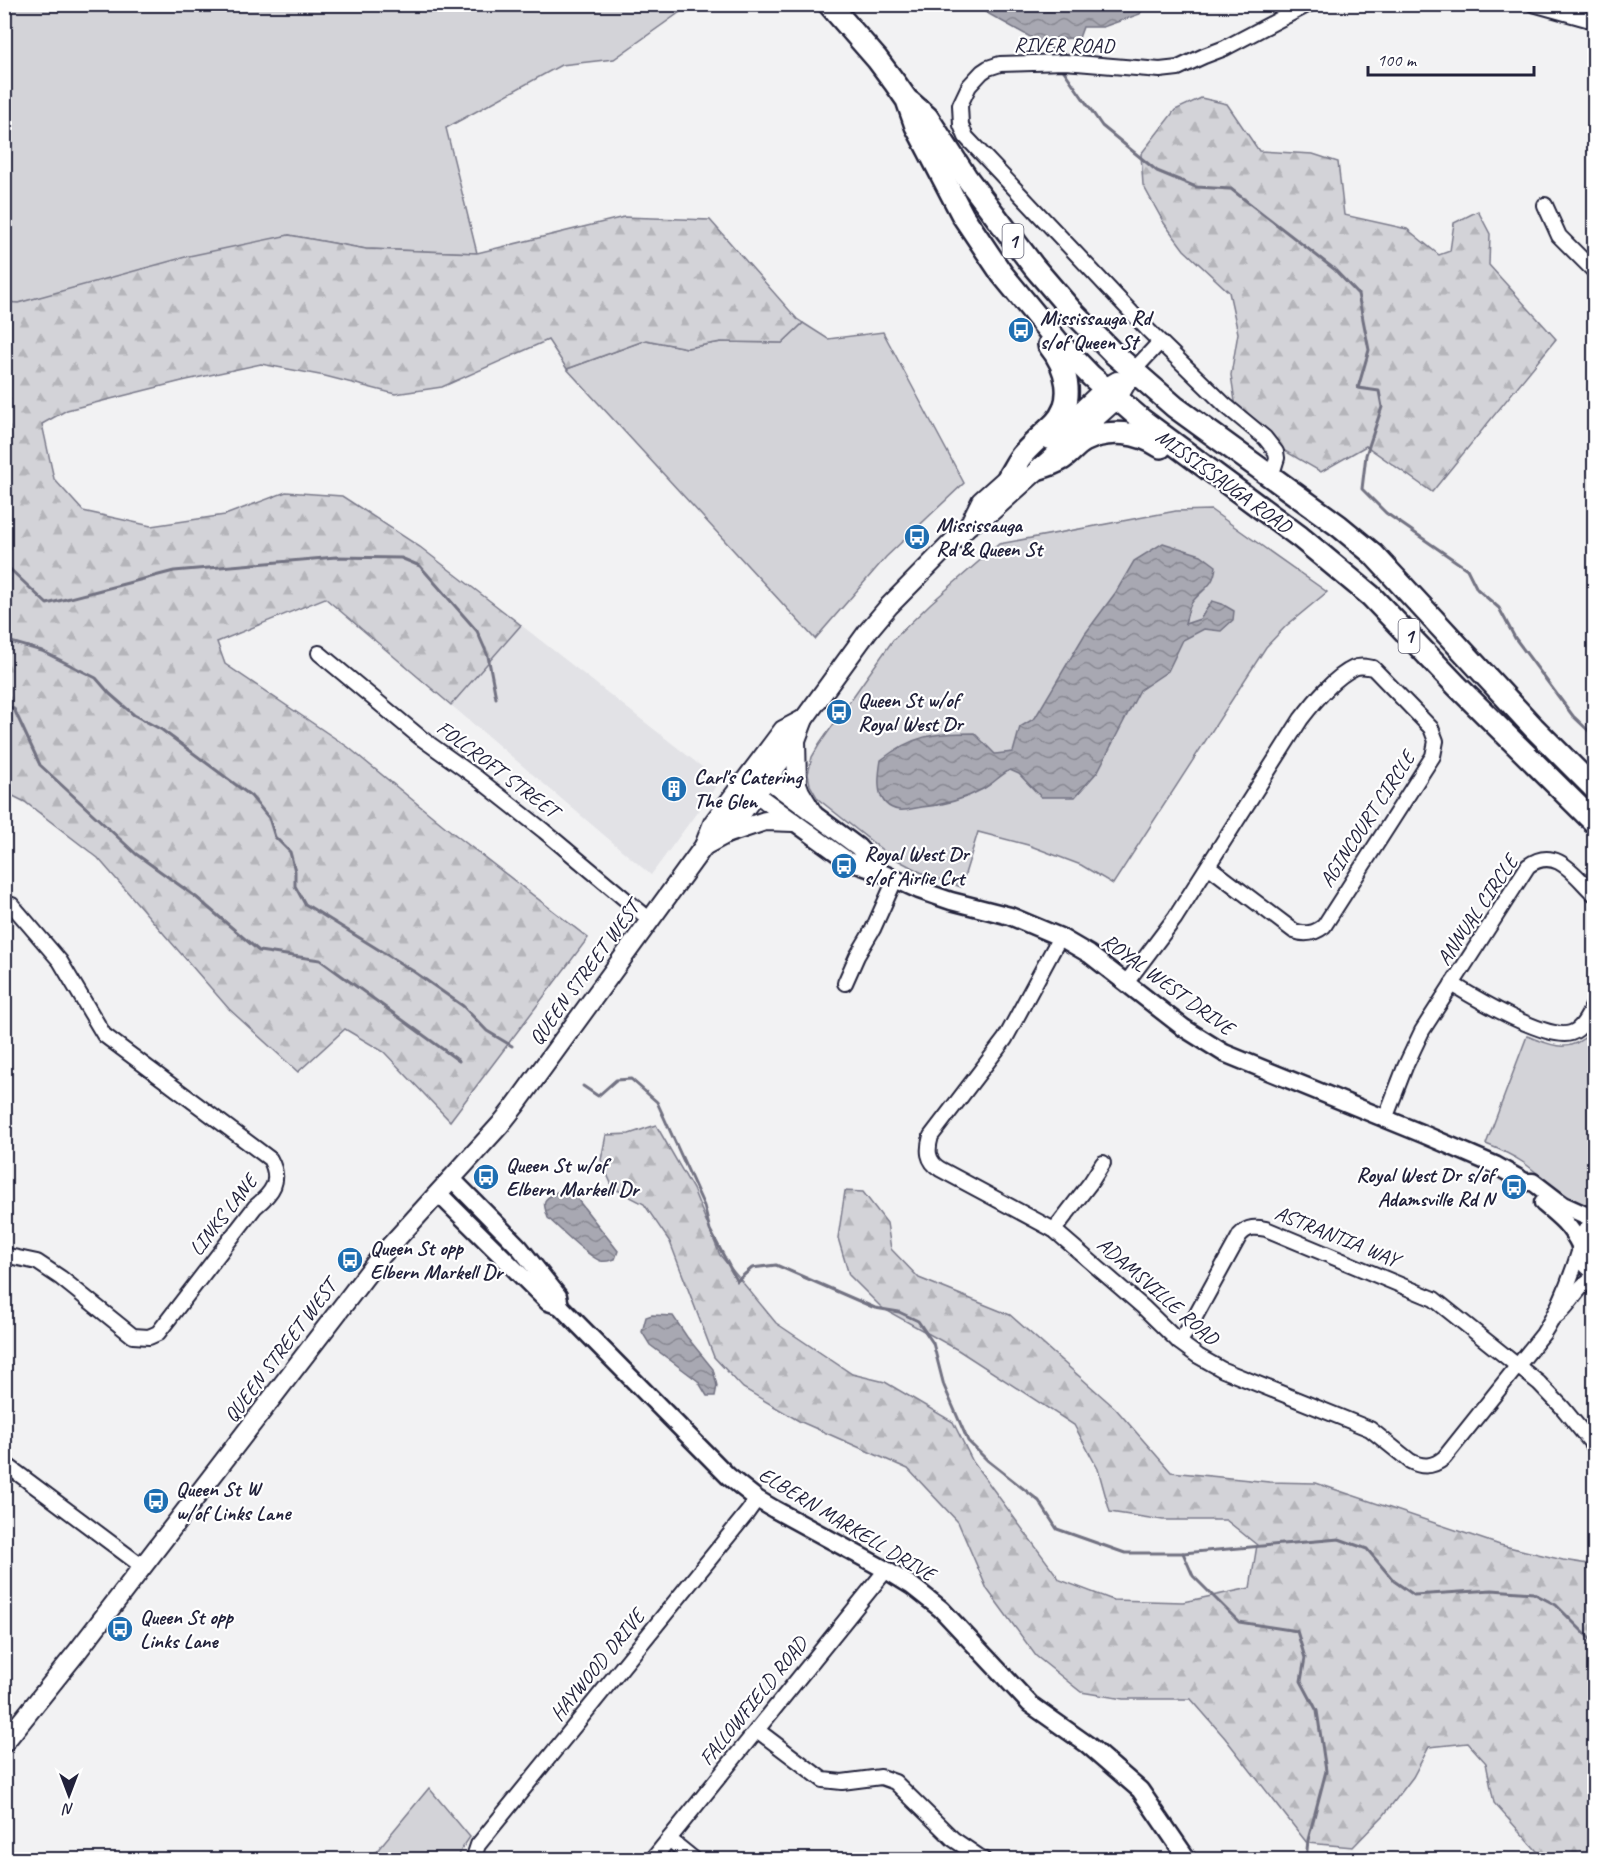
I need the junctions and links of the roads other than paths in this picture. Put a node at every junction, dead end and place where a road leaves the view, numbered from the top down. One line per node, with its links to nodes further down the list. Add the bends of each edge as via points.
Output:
1 (1309, 4): 10 (street, RIVER ROAD, via 1178,69 1065,62 1000,64 982,72 963,95 959,115 966,137)
2 (1533, 4): 4 (street)
3 (835, 11): 5 (main road, MISSISSAUGA ROAD / 1)
4 (1594, 21)
5 (907, 100): 7 (main road, MISSISSAUGA ROAD / 1, via 938,170); 11 (main road, MISSISSAUGA ROAD / 1, via 927,117 966,177 1034,267)
6 (1545, 206): 8 (street, via 1559,236)
7 (985, 250): 9 (main road, MISSISSAUGA ROAD / 1); 11 (main road, via 1004,262 1104,369 1122,374)
8 (1594, 271)
9 (1002, 274): 12 (main road, MISSISSAUGA ROAD / 1, via 1058,341); 16 (main road, via 1005,294 1058,356 1067,388 1064,408 1056,421 1022,454)
10 (1160, 342): 11 (street); 13 (street, RIVER ROAD, via 1264,438 1276,452)
11 (1133, 371): 12 (main road, QUEEN STREET WEST); 13 (main road, MISSISSAUGA ROAD / 1, via 1175,407)
12 (1111, 394): 14 (main road, QUEEN STREET WEST); 15 (main road, MISSISSAUGA ROAD / 1); 16 (main road, QUEEN STREET WEST)
13 (1274, 467): 22 (main road, MISSISSAUGA ROAD / 1, via 1373,554)
14 (1040, 468): 15 (main road, via 1061,460 1086,440 1110,433 1150,440 1196,472); 17 (main road, QUEEN STREET WEST, via 992,511)
15 (1208, 470): 26 (main road, MISSISSAUGA ROAD / 1, via 1300,537 1371,596)
16 (1009, 476): 17 (main road, QUEEN STREET WEST, via 981,501)
17 (969, 525): 19 (main road, QUEEN STREET WEST, via 882,614)
18 (319, 653): 33 (street, FOLCROFT STREET)
19 (804, 719): 20 (main road, QUEEN STREET WEST); 21 (main road, QUEEN STREET WEST, via 783,730)
20 (796, 740): 21 (main road, QUEEN STREET WEST); 24 (main road, via 797,784)
21 (760, 774): 23 (main road, QUEEN STREET WEST); 24 (street, ROYAL WEST DRIVE)
22 (1594, 788)
23 (749, 789): 25 (street, ROYAL WEST DRIVE); 27 (main road, QUEEN STREET WEST); 28 (main road, QUEEN STREET WEST, via 713,823)
24 (812, 812): 30 (street, ROYAL WEST DRIVE, via 858,847)
25 (793, 822): 27 (main road, via 765,821); 30 (street, ROYAL WEST DRIVE, via 848,861)
26 (1594, 822)
27 (726, 834): 28 (main road, QUEEN STREET WEST)
28 (704, 846): 33 (main road, QUEEN STREET WEST)
29 (1208, 866): 29 (street, AGINCOURT CIRCLE, via 1294,931 1306,934 1318,930 1433,756 1436,741 1431,728 1373,668 1360,666 1348,672 1308,710); 35 (street, AGINCOURT CIRCLE, via 1175,918)
30 (888, 877): 34 (street, ROYAL WEST DRIVE, via 951,901 1010,916); 36 (street, via 873,929)
31 (1594, 894): 37 (street, ANNUAL CIRCLE, via 1560,861 1534,861)
32 (4, 903): 48 (street, LINKS LANE, via 12,905 60,962 104,1035 270,1159 276,1171 268,1196 255,1207 158,1333 149,1337 133,1336 37,1262)
33 (650, 920): 41 (main road, QUEEN STREET WEST, via 515,1106)
34 (1060, 937): 35 (street, ROYAL WEST DRIVE); 46 (street, ADAMSVILLE ROAD, via 1005,1039 931,1136 928,1148 930,1160 940,1169)
35 (1126, 982): 39 (street, ROYAL WEST DRIVE, via 1184,1028 1224,1053)
36 (845, 983)
37 (1452, 984): 38 (street, ANNUAL CIRCLE, via 1492,1008 1556,1034 1577,1030); 39 (street, ANNUAL CIRCLE, via 1412,1050)
38 (1594, 1004)
39 (1385, 1119): 42 (street, ROYAL WEST DRIVE)
40 (1103, 1163): 46 (street)
41 (451, 1178): 43 (main road, QUEEN STREET WEST); 51 (street, ELBERN MARKELL DRIVE, via 519,1247 558,1296)
42 (1526, 1182): 44 (street, ROYAL WEST DRIVE, via 1533,1182 1563,1205); 47 (street, ROYAL WEST DRIVE, via 1529,1190 1566,1221)
43 (438, 1193): 51 (street, ELBERN MARKELL DRIVE, via 548,1302); 58 (main road, QUEEN STREET WEST, via 381,1256)
44 (1594, 1219)
45 (1594, 1224): 47 (street, via 1585,1232)
46 (1054, 1230): 53 (street, ADAMSVILLE ROAD)
47 (1580, 1247): 49 (street, ROYAL WEST DRIVE, via 1582,1260); 52 (street, ADAMSVILLE ROAD)
48 (4, 1255)
49 (1594, 1271)
50 (1594, 1278): 52 (street, ADAMSVILLE ROAD, via 1580,1287 1564,1311)
51 (560, 1306): 57 (street, ELBERN MARKELL DRIVE, via 712,1462)
52 (1553, 1318): 54 (street, ADAMSVILLE ROAD)
53 (1179, 1342): 54 (street, ADAMSVILLE ROAD, via 1223,1370 1370,1429 1410,1461 1424,1466 1443,1458); 54 (street, ASTRANTIA WAY, via 1240,1235 1258,1227 1434,1299)
54 (1518, 1366): 55 (street, ASTRANTIA WAY, via 1551,1395)
55 (1594, 1446)
56 (4, 1463): 58 (street)
57 (757, 1499): 59 (street, ELBERN MARKELL DRIVE); 65 (street, HAYWOOD DRIVE, via 478,1845)
58 (143, 1567): 61 (main road, QUEEN STREET WEST)
59 (886, 1570): 60 (street, FALLOWFIELD ROAD); 64 (street, ELBERN MARKELL DRIVE, via 941,1609 1030,1704 1088,1745 1140,1790)
60 (757, 1730): 62 (street, FALLOWFIELD ROAD); 63 (street, via 823,1780 881,1777 895,1782 953,1839)
61 (4, 1743)
62 (669, 1839): 66 (street, FALLOWFIELD ROAD); 67 (street)
63 (980, 1858)
64 (1186, 1858)
65 (473, 1860)
66 (652, 1860)
67 (695, 1860)

